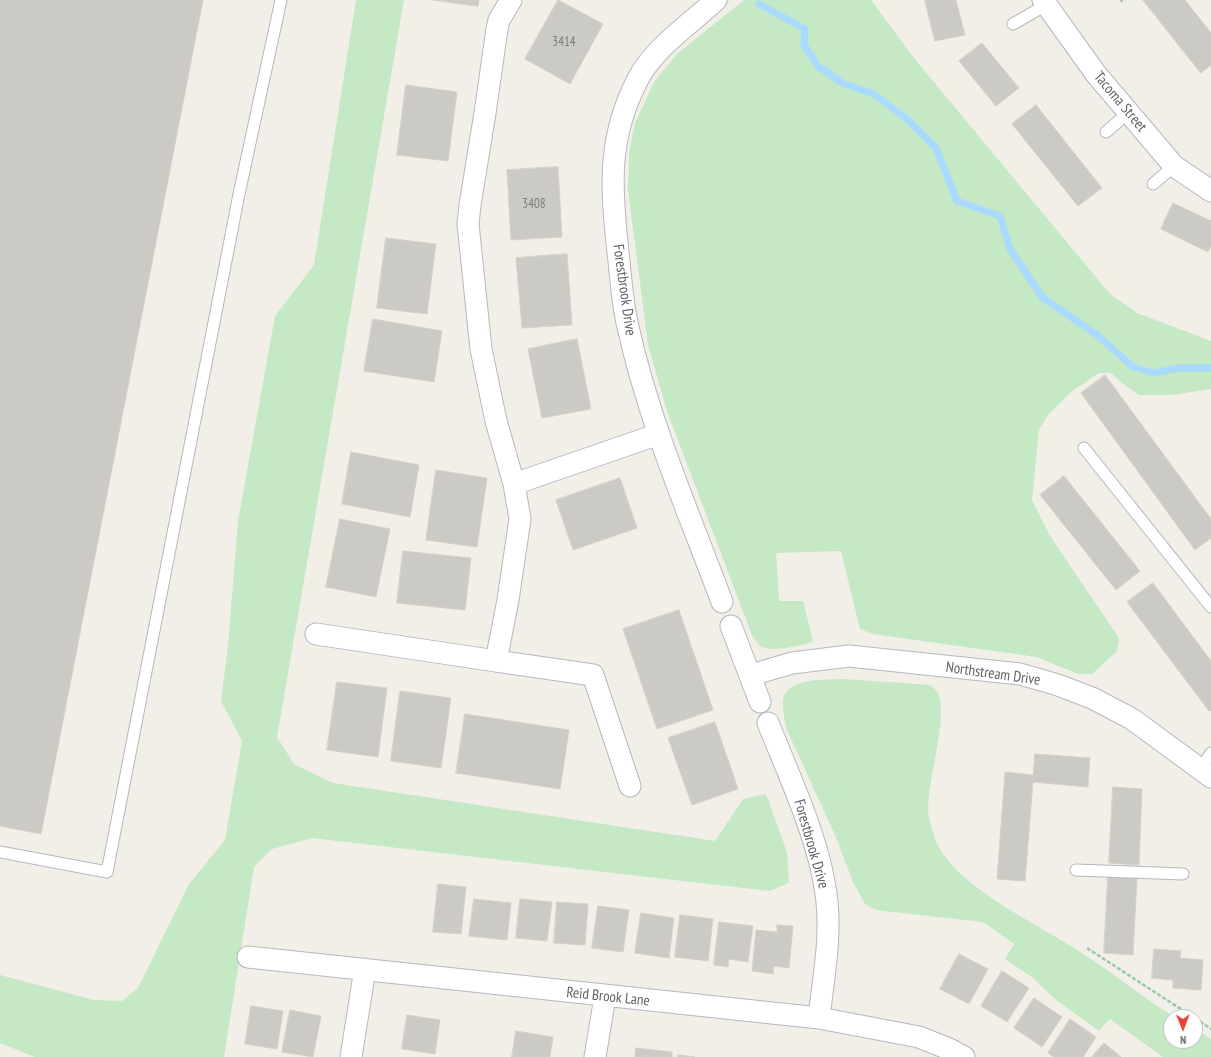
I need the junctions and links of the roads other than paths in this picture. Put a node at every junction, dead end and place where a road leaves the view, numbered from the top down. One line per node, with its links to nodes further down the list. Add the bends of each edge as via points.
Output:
1 (281, 0): 24 (lane, via 237,202 107,872)
2 (511, 0): 13 (street, via 499,20 497,29 468,224 480,349 496,421)
3 (716, 0): 11 (street, Forestbrook Drive, via 654,56 642,72 624,108 615,141 613,207 627,326)
4 (1044, 2): 5 (lane); 6 (street, Tacoma Street)
5 (1013, 24)
6 (1128, 113): 7 (lane); 8 (street, Tacoma Street)
7 (1106, 132)
8 (1174, 166): 9 (lane); 10 (street, Tacoma Street)
9 (1153, 184)
10 (1211, 191)
11 (659, 434): 13 (street); 14 (street, Forestbrook Drive)
12 (1084, 448): 15 (lane)
13 (514, 484): 18 (street, via 520,519)
14 (722, 602)
15 (1211, 607)
16 (731, 626): 19 (street)
17 (316, 634): 18 (street)
18 (496, 661): 23 (street, via 593,675)
19 (751, 675): 20 (street); 22 (street, Northstream Drive, via 792,663 849,656 1020,674 1092,698 1132,719)
20 (760, 702)
21 (768, 723): 30 (street, Forestbrook Drive, via 806,819 824,879 827,944)
22 (1207, 766)
23 (630, 786)
24 (0, 852)
25 (1076, 870): 26 (lane)
26 (1183, 874)
27 (248, 957): 28 (street, Reid Brook Lane)
28 (365, 969): 29 (street, Reid Brook Lane); 31 (street)
29 (605, 997): 30 (street, Reid Brook Lane); 32 (street)
30 (819, 1018): 33 (street, Reid Brook Lane, via 919,1037 949,1048)
31 (351, 1057)
32 (595, 1057)
33 (964, 1057)

